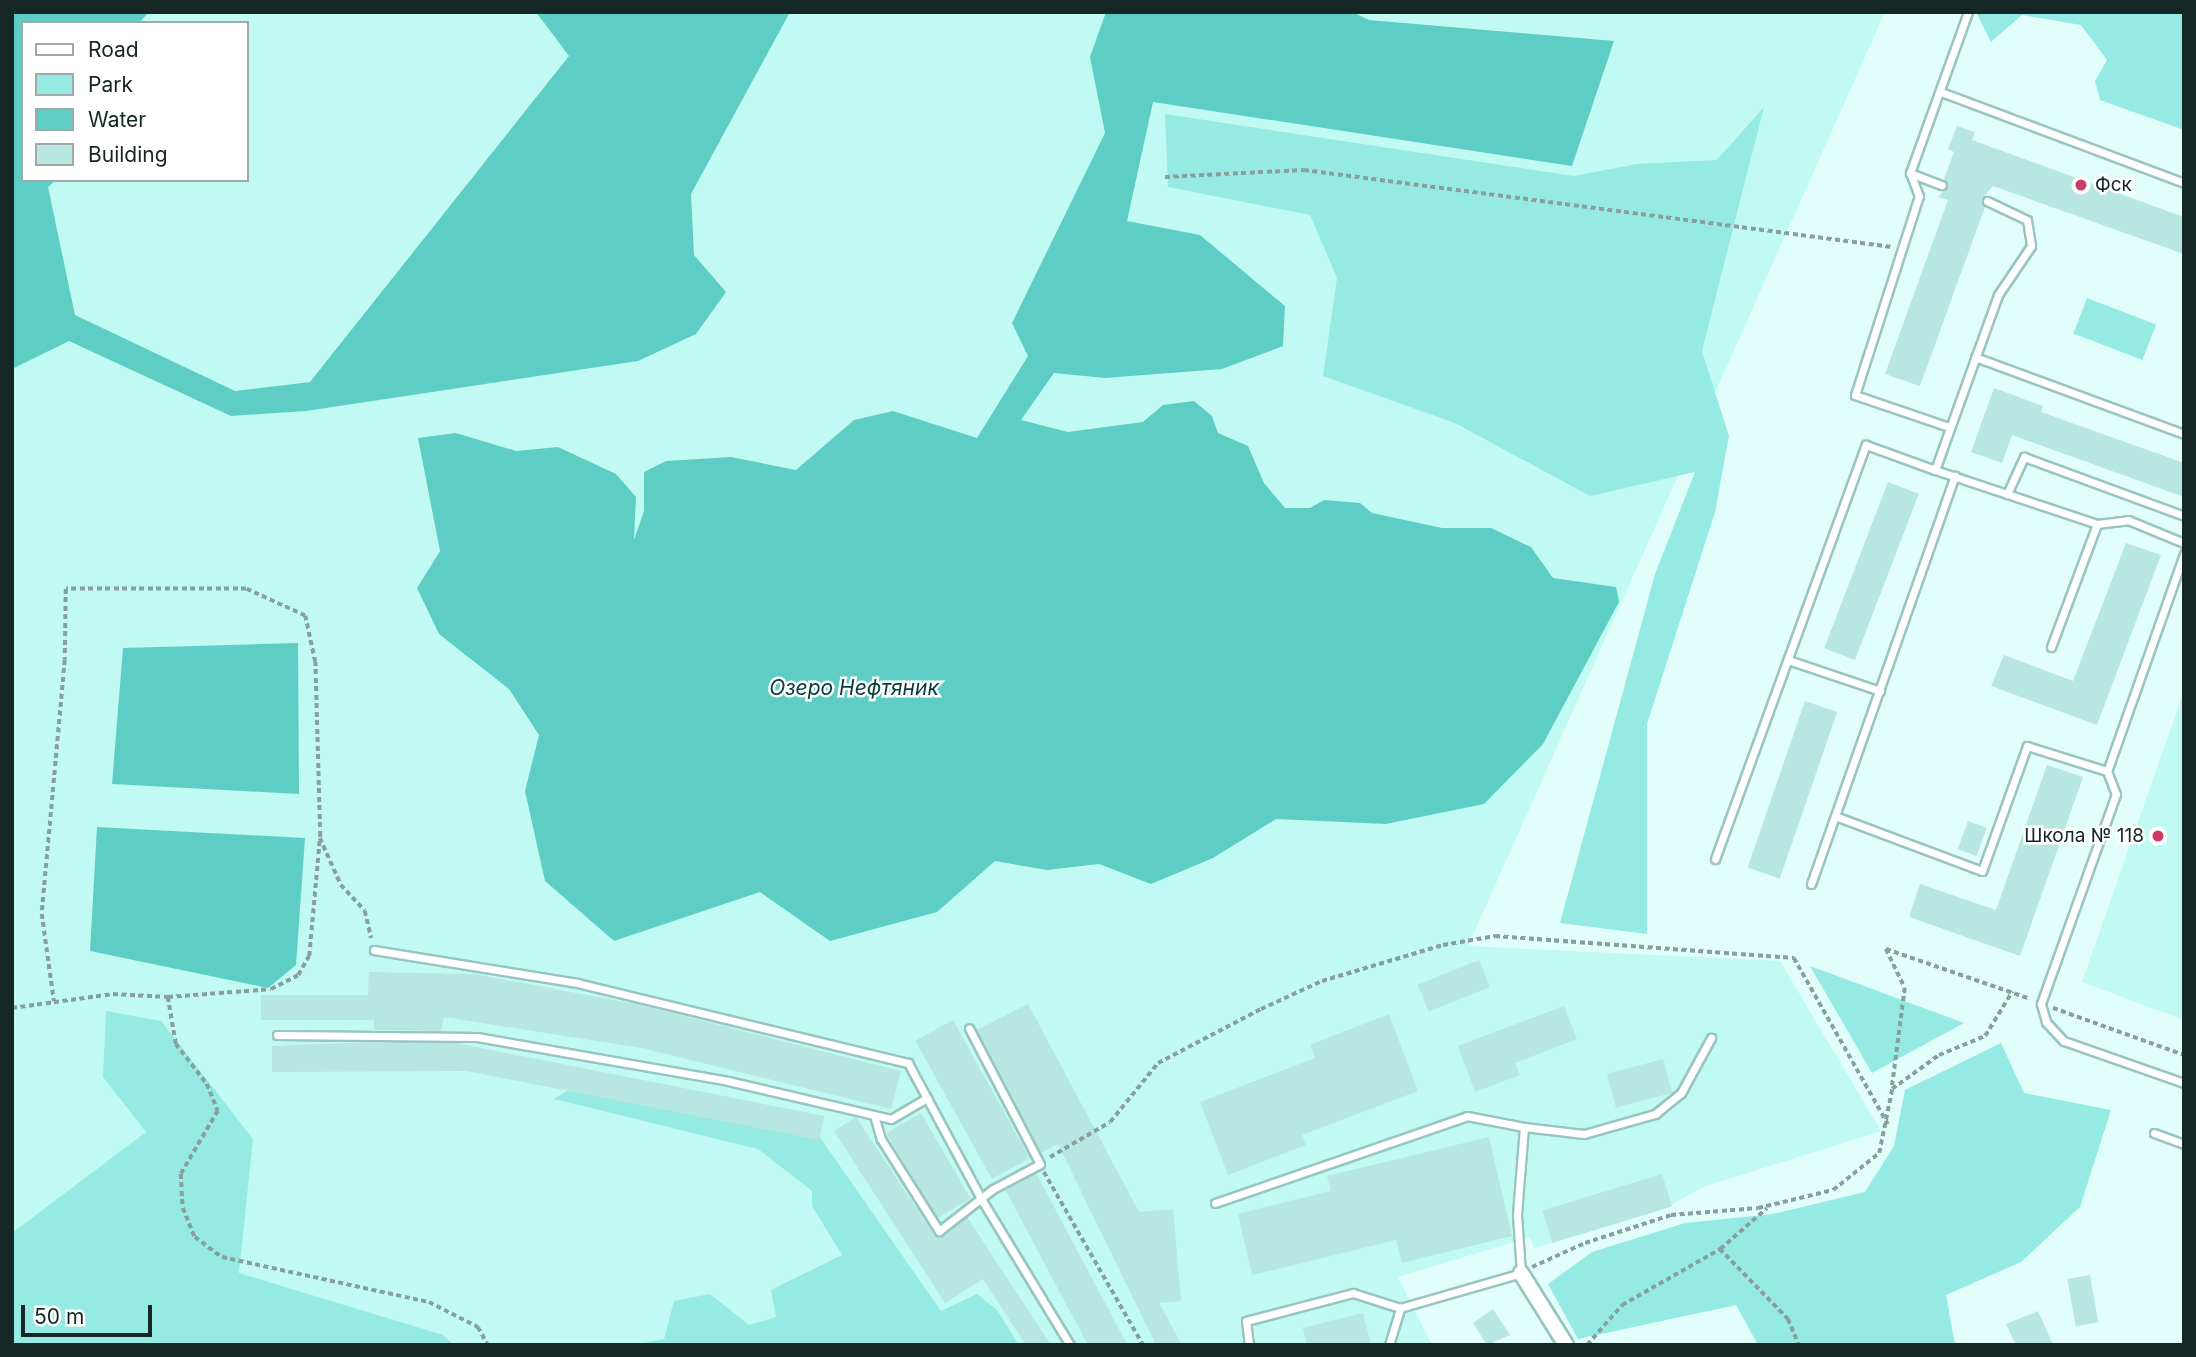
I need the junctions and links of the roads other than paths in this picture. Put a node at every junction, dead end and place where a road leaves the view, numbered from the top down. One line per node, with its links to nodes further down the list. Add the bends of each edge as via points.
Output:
1 (1968, 12): 2 (lane)
2 (1941, 92): 3 (lane); 4 (lane)
3 (1910, 173): 5 (lane); 8 (lane, via 1920,196 1855,395)
4 (2184, 183)
5 (1942, 185)
6 (1987, 201): 7 (lane, via 2027,220 2031,246 1998,295)
7 (1975, 357): 8 (lane); 9 (lane)
8 (1949, 427): 10 (lane)
9 (2184, 434)
10 (1936, 470): 11 (lane); 18 (lane, via 1866,445)
11 (1955, 476): 12 (lane); 19 (lane)
12 (2007, 494): 13 (lane, via 2024,457); 14 (lane)
13 (2184, 516)
14 (2097, 524): 15 (lane, via 2128,520); 17 (lane)
15 (2184, 543)
16 (2184, 554): 20 (lane)
17 (2051, 647)
18 (1788, 660): 19 (lane); 22 (lane)
19 (1880, 691): 21 (lane)
20 (2106, 771): 21 (lane, via 2027,746 1982,871); 28 (lane, via 2116,794 2041,1004 2046,1022 2064,1041)
21 (1835, 816): 23 (lane)
22 (1715, 859)
23 (1811, 884)
24 (374, 950): 29 (lane, via 577,983 908,1063)
25 (969, 1028): 34 (lane, via 1040,1164 993,1189)
26 (277, 1035): 30 (lane, via 477,1037 728,1081)
27 (1711, 1038): 31 (lane, via 1681,1093 1655,1114 1584,1133)
28 (2184, 1083)
29 (927, 1098): 30 (lane, via 891,1119); 34 (lane)
30 (874, 1115): 34 (lane, via 881,1139 939,1231)
31 (1524, 1127): 35 (lane, via 1467,1116); 36 (lane, via 1517,1214)
32 (2154, 1133): 33 (lane)
33 (2184, 1144)
34 (983, 1202): 38 (lane)
35 (1215, 1203)
36 (1521, 1273): 37 (lane); 41 (street)
37 (1400, 1308): 39 (lane, via 1353,1293 1245,1321); 40 (lane)
38 (1070, 1345)
39 (1249, 1345)
40 (1389, 1345)
41 (1566, 1345)

